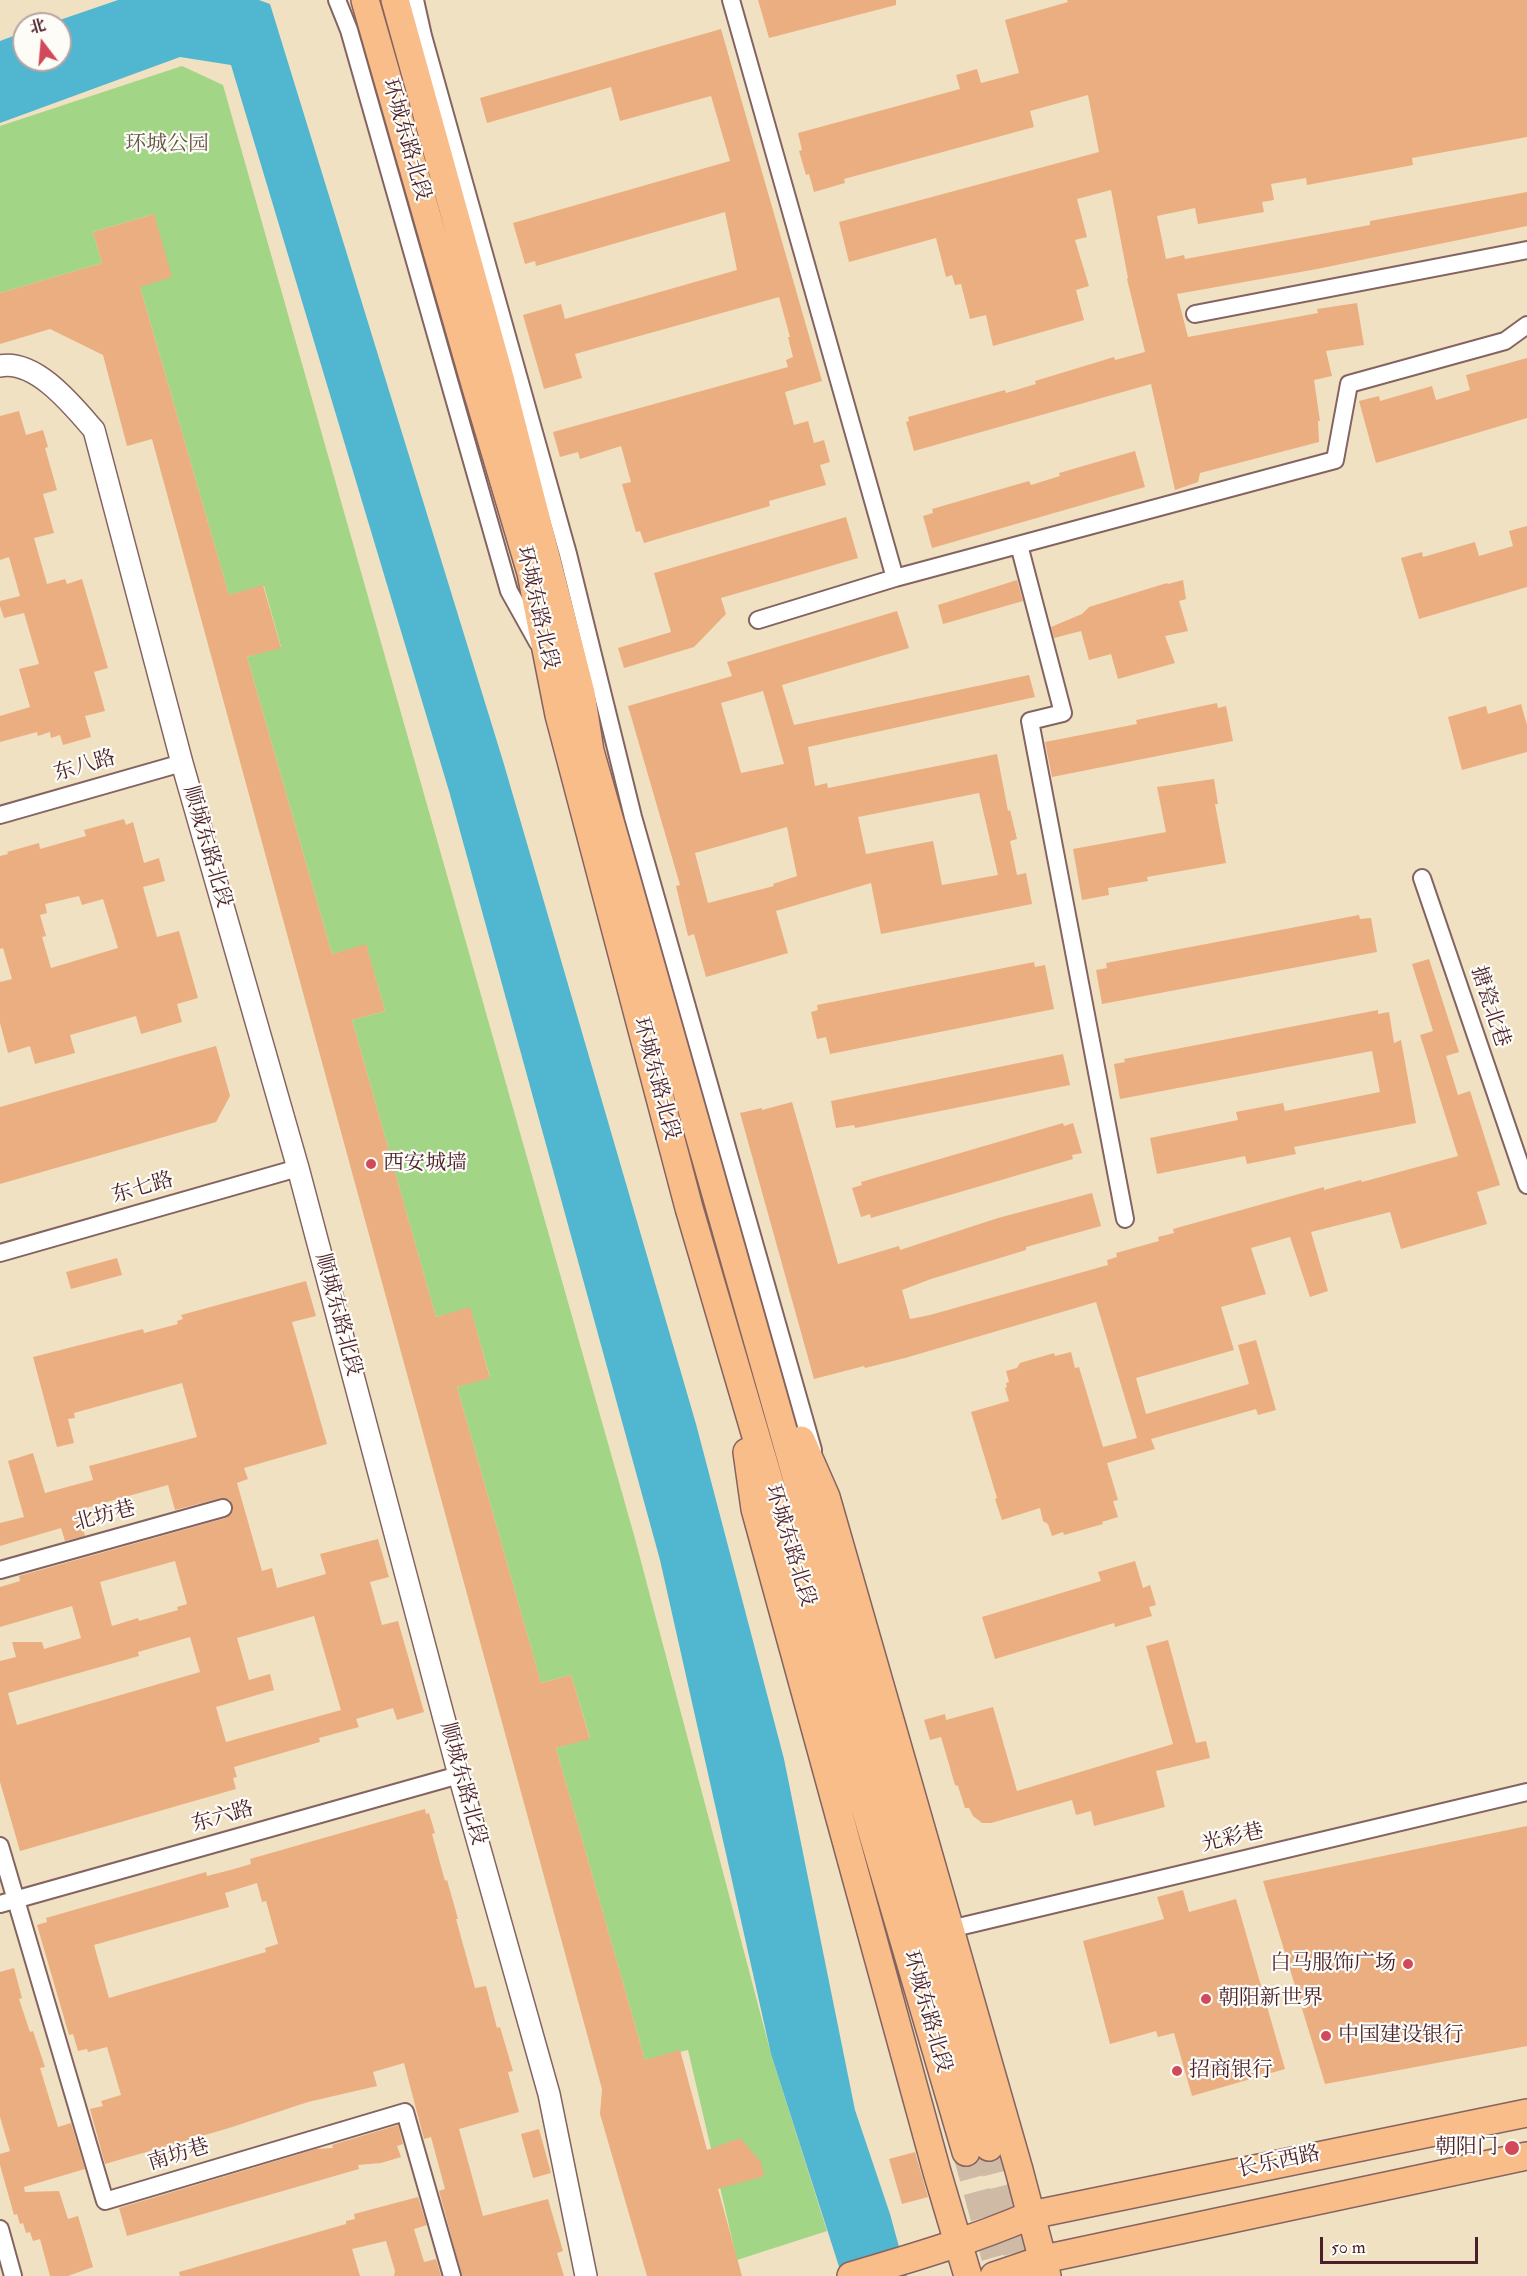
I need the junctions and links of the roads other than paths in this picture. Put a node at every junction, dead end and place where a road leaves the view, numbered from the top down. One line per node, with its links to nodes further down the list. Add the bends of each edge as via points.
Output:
1 (337, 0): 16 (street, via 349,30 509,591)
2 (365, 0): 16 (main road, 环城东路北段, via 531,573)
3 (395, 0): 9 (main road, 环城东路北段)
4 (416, 0): 9 (street)
5 (731, 0): 13 (street)
6 (1527, 250): 7 (street)
7 (1195, 314)
8 (1527, 325): 11 (street, via 1505,341 1349,384 1335,460)
9 (506, 364): 12 (street); 15 (main road, 环城东路北段)
10 (0, 366): 17 (street, 顺城东路北段, via 12,363 40,378 62,393 94,430)
11 (1019, 544): 13 (street); 22 (street, via 1063,713 1030,721)
12 (568, 554): 15 (street); 26 (street, via 636,829)
13 (895, 578): 14 (street)
14 (758, 620)
15 (566, 635): 24 (main road, 环城东路北段, via 590,751)
16 (548, 659): 25 (main road, 环城东路北段, via 559,715 689,1208)
17 (182, 763): 18 (street, 东八路); 20 (street, 顺城东路北段)
18 (0, 814)
19 (1422, 878): 21 (street, 搪瓷北巷)
20 (298, 1168): 23 (street, 东七路); 29 (street, 顺城东路北段)
21 (1527, 1185)
22 (1125, 1219)
23 (0, 1253)
24 (765, 1361): 25 (main road, 环城东路北段, via 978,2150); 26 (main road)
25 (737, 1372): 38 (main road, via 755,1509)
26 (826, 1497): 33 (main road)
27 (223, 1508): 28 (street, 北坊巷)
28 (0, 1570)
29 (459, 1775): 32 (street, 东六路); 42 (street, 顺城东路北段, via 549,2094)
30 (1527, 1792): 33 (street, 光彩巷)
31 (0, 1846): 32 (street)
32 (8, 1902): 41 (street, 南坊巷, via 105,2201 405,2112)
33 (950, 1929): 36 (main road)
34 (1527, 2113): 36 (main road, 长乐西路)
35 (1527, 2156): 39 (main road)
36 (1031, 2215): 38 (main road, 长乐西路); 39 (main road)
37 (0, 2229): 40 (street)
38 (957, 2243): 43 (main road, 长乐西路); 44 (main road)
39 (1046, 2268): 45 (main road)
40 (13, 2276)
41 (452, 2276)
42 (586, 2276)
43 (851, 2276)
44 (968, 2276)
45 (994, 2276)

